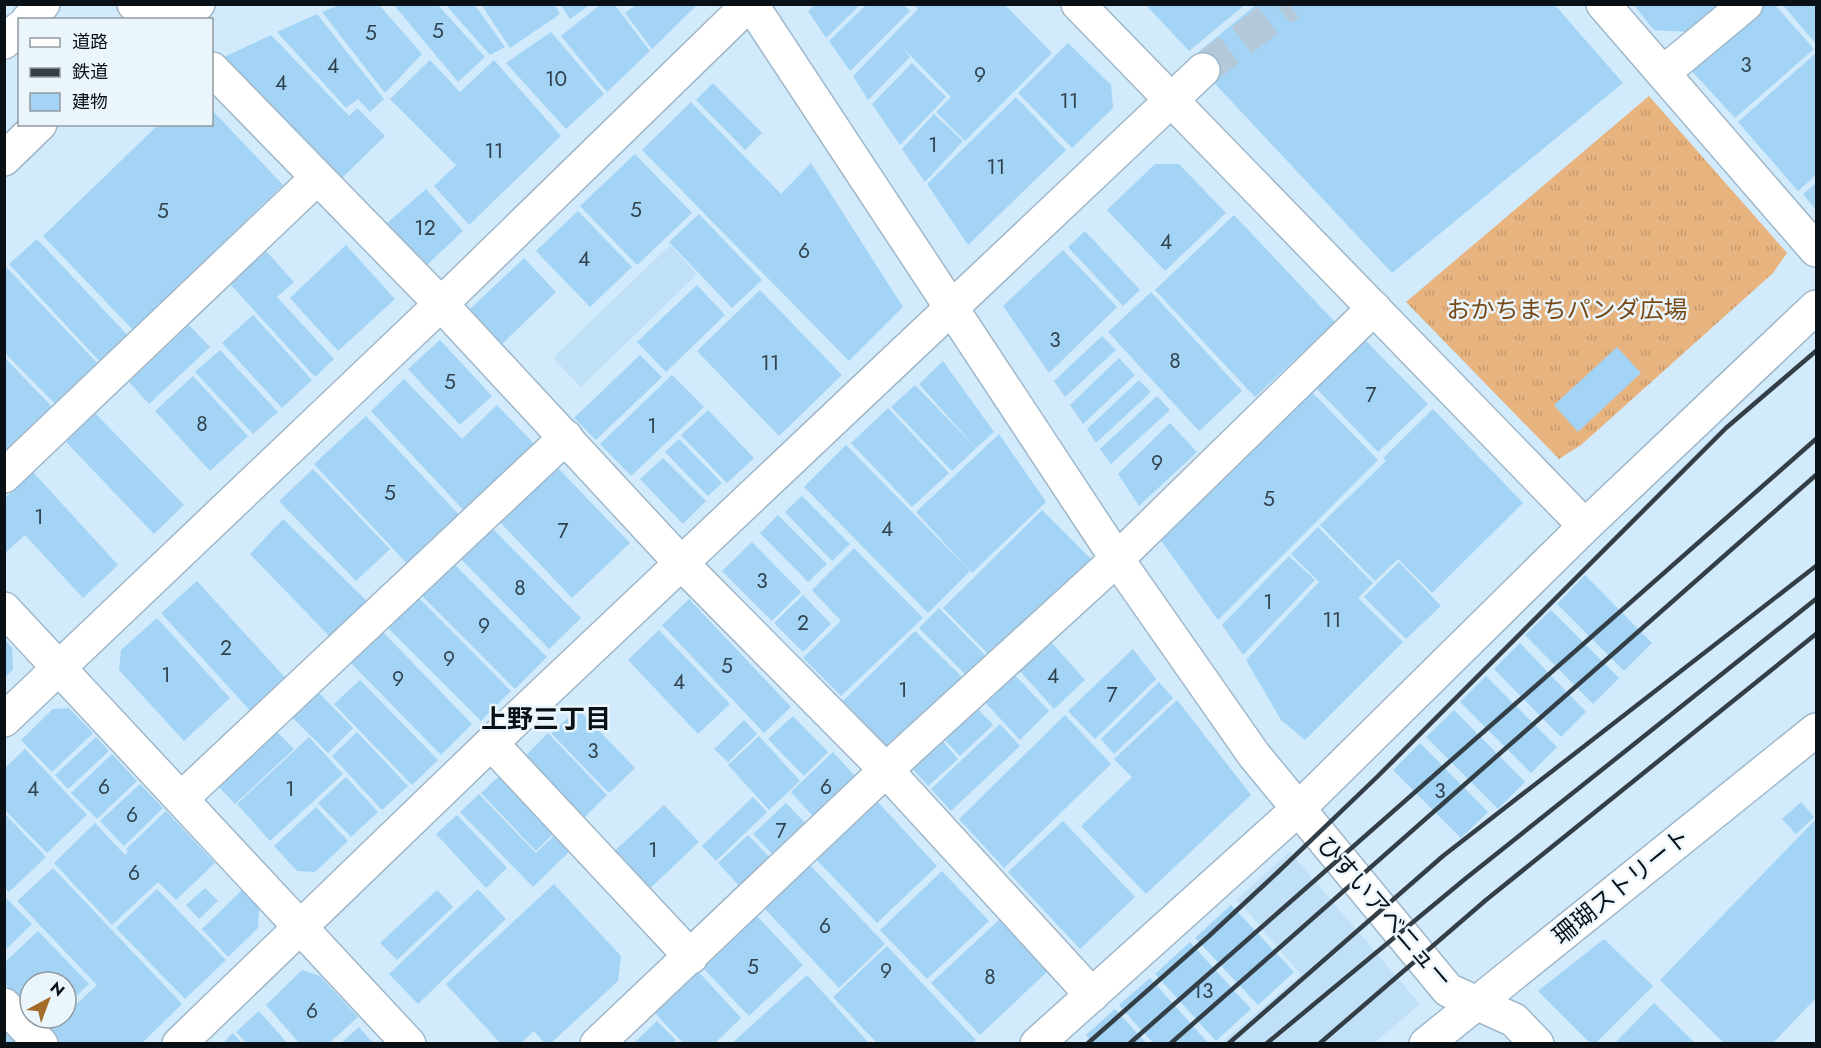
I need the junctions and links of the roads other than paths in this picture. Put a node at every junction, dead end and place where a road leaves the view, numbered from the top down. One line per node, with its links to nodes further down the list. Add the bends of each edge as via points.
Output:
1 (43, 4): 8 (street)
2 (135, 4): 9 (street)
3 (198, 4): 10 (street)
4 (750, 4): 21 (street); 24 (street, ひすいアベニュー)
5 (1078, 4): 16 (street)
6 (1603, 4): 15 (street)
7 (1746, 4): 15 (street)
8 (30, 18)
9 (160, 18)
10 (167, 18)
11 (18, 29): 12 (street)
12 (4, 42)
13 (213, 70): 19 (street)
14 (1203, 70): 16 (street)
15 (1663, 73): 20 (street)
16 (1171, 99): 23 (street); 24 (street)
17 (38, 126): 18 (street)
18 (4, 159)
19 (317, 178): 21 (street); 26 (street)
20 (1816, 250)
21 (441, 304): 25 (street); 31 (street)
22 (1816, 307): 27 (street)
23 (1374, 308): 27 (street); 28 (street)
24 (951, 309): 28 (street, ひすいアベニュー); 29 (street)
25 (566, 436): 29 (street); 36 (street)
26 (4, 476)
27 (1585, 526): 37 (street)
28 (1117, 559): 35 (street); 37 (street, ひすいアベニュー)
29 (682, 564): 34 (street); 35 (street)
30 (4, 609): 31 (street)
31 (57, 668): 32 (street); 36 (street)
32 (4, 720)
33 (1816, 730): 41 (street, 珊瑚ストリート)
34 (491, 743): 38 (street); 39 (street)
35 (886, 770): 39 (street); 40 (street)
36 (182, 799): 38 (street)
37 (1297, 810): 40 (street); 41 (street, ひすいアベニュー, via 1448,990)
38 (300, 926): 44 (street); 45 (street)
39 (691, 957): 46 (street)
40 (1092, 996): 47 (street)
41 (1476, 1001): 48 (street, 珊瑚ストリート); 49 (street, ひすいアベニュー, via 1515,1020)
42 (4, 1005): 43 (street)
43 (41, 1044)
44 (179, 1044)
45 (409, 1044)
46 (597, 1044)
47 (1037, 1044)
48 (1426, 1044)
49 (1537, 1044)

